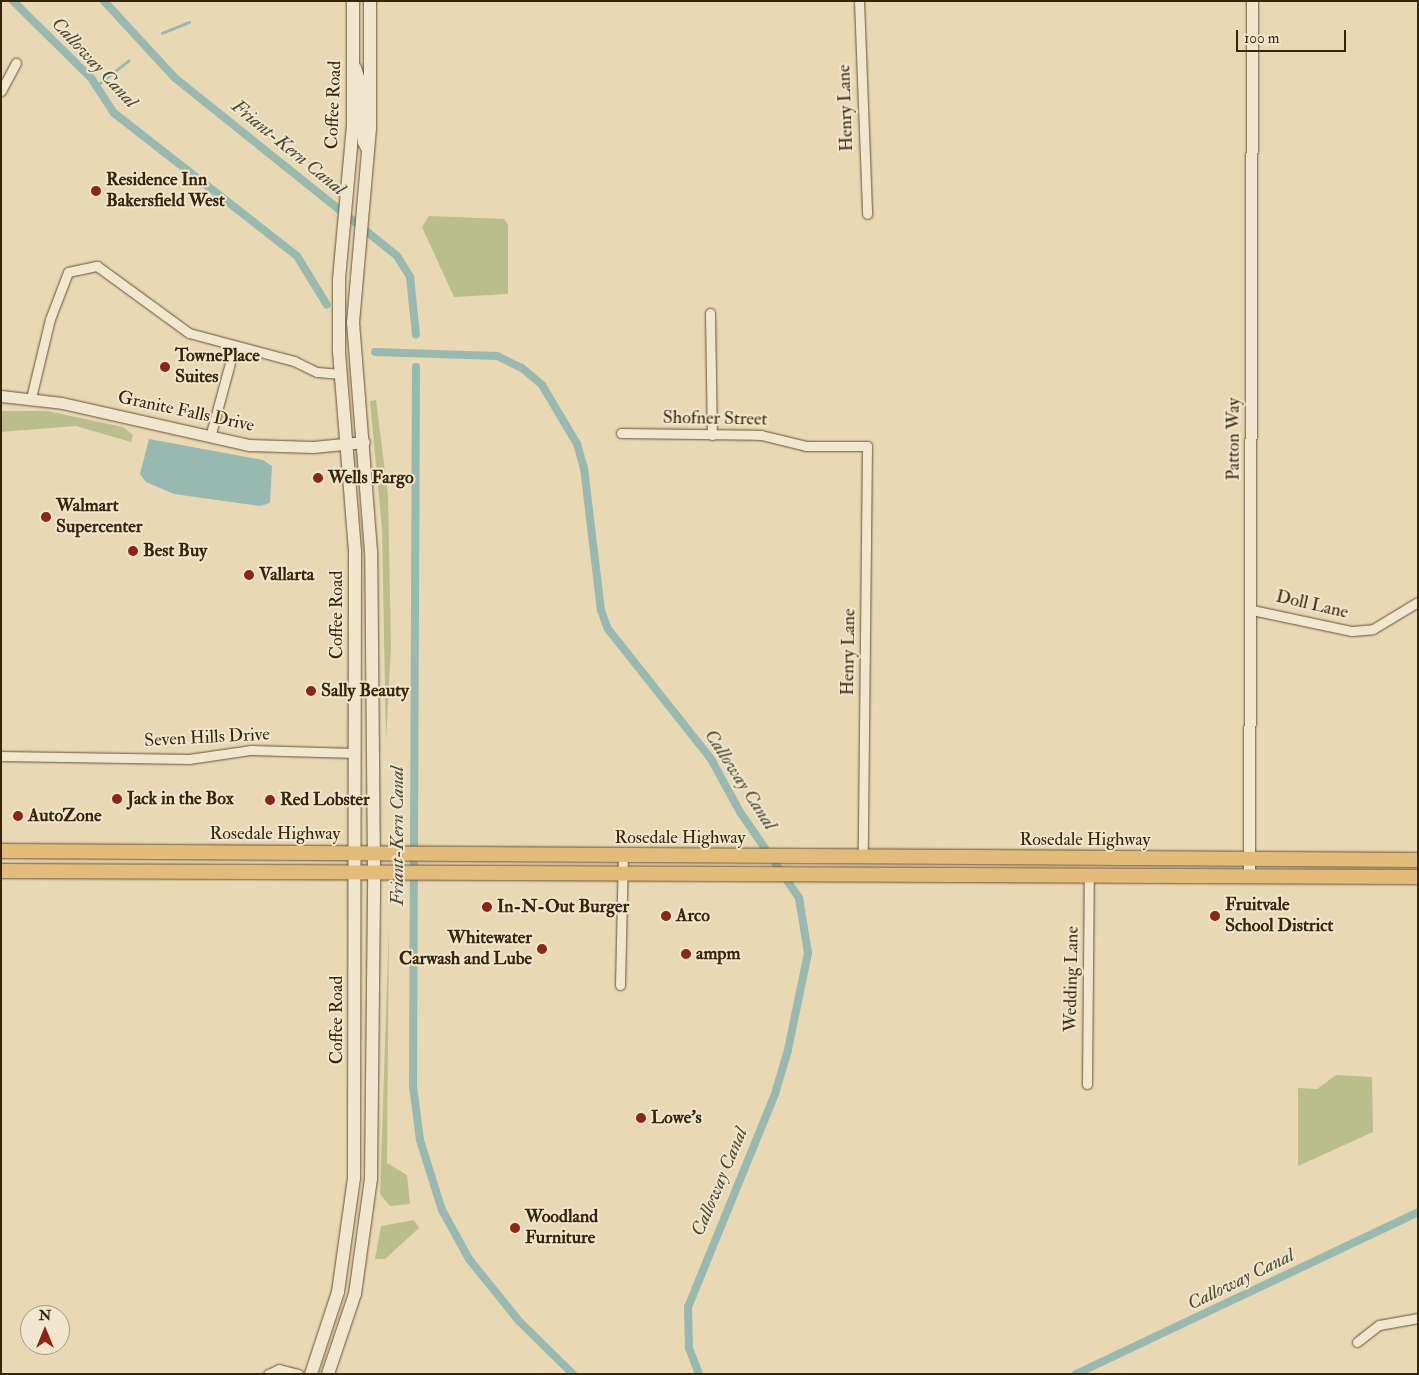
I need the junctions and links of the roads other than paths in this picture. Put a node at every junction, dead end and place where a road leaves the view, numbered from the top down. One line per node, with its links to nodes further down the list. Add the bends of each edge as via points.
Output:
1 (353, 1): 5 (main road, Coffee Road)
2 (370, 1): 8 (main road, Coffee Road)
3 (858, 1): 9 (street, Henry Lane)
4 (1252, 1): 22 (street, Patton Way)
5 (354, 60): 8 (street, via 362,86 361,133); 12 (main road, Coffee Road, via 339,279)
6 (16, 63): 7 (street)
7 (1, 91)
8 (367, 152): 18 (main road, Coffee Road, via 354,323)
9 (867, 214)
10 (710, 313): 16 (street)
11 (234, 348): 12 (street); 14 (street, via 189,333 97,266 81,267 68,272 62,285); 17 (street)
12 (341, 374): 19 (main road, Coffee Road)
13 (1, 396): 14 (street, Granite Falls Drive)
14 (30, 398): 17 (street, Granite Falls Drive)
15 (621, 433): 16 (street, Shofner Street)
16 (712, 435): 20 (street, Shofner Street, via 768,435 806,446)
17 (210, 437): 19 (street, Granite Falls Drive, via 271,447)
18 (364, 442): 19 (street, Granite Falls Drive); 27 (main road, Coffee Road, via 371,551)
19 (347, 444): 23 (main road, Coffee Road, via 355,551)
20 (867, 446): 29 (street, Henry Lane)
21 (1418, 602): 22 (street, Doll Lane, via 1373,629 1352,632)
22 (1252, 610): 31 (street, Patton Way)
23 (354, 753): 24 (street, Seven Hills Drive, via 251,750 189,759); 26 (main road, Coffee Road)
24 (1, 756)
25 (1, 851): 26 (main road, Rosedale Highway)
26 (355, 853): 27 (main road, Rosedale Highway); 35 (main road, Coffee Road)
27 (374, 854): 28 (main road, Rosedale Highway); 36 (main road, Coffee Road)
28 (623, 857): 33 (main road, Rosedale Highway, via 762,857); 37 (street)
29 (863, 858): 30 (main road, Rosedale Highway); 33 (main road, Rosedale Highway)
30 (957, 858): 31 (main road, Rosedale Highway); 38 (main road, via 941,865 882,865)
31 (1249, 860): 32 (main road, Rosedale Highway); 40 (street, Patton Way)
32 (1418, 862): 41 (main road, via 1348,868)
33 (799, 865): 37 (main road, Rosedale Highway, via 769,874); 38 (main road, Rosedale Highway)
34 (1, 871): 35 (main road, Rosedale Highway)
35 (354, 872): 36 (main road, Rosedale Highway); 50 (main road, Coffee Road, via 352,1212 338,1292)
36 (374, 872): 37 (main road, Rosedale Highway); 47 (main road, Coffee Road, via 369,1214 355,1294)
37 (623, 874): 43 (street)
38 (863, 874): 39 (main road, Rosedale Highway)
39 (1089, 875): 40 (main road, Rosedale Highway); 44 (street, Wedding Lane)
40 (1249, 876): 41 (main road, Rosedale Highway)
41 (1336, 876): 42 (main road, Rosedale Highway)
42 (1418, 877)
43 (620, 985)
44 (1087, 1084)
45 (1418, 1318): 46 (street, via 1379,1325)
46 (1357, 1342)
47 (331, 1370)
48 (268, 1374): 49 (street, via 279,1369)
49 (298, 1374)
50 (311, 1374)

